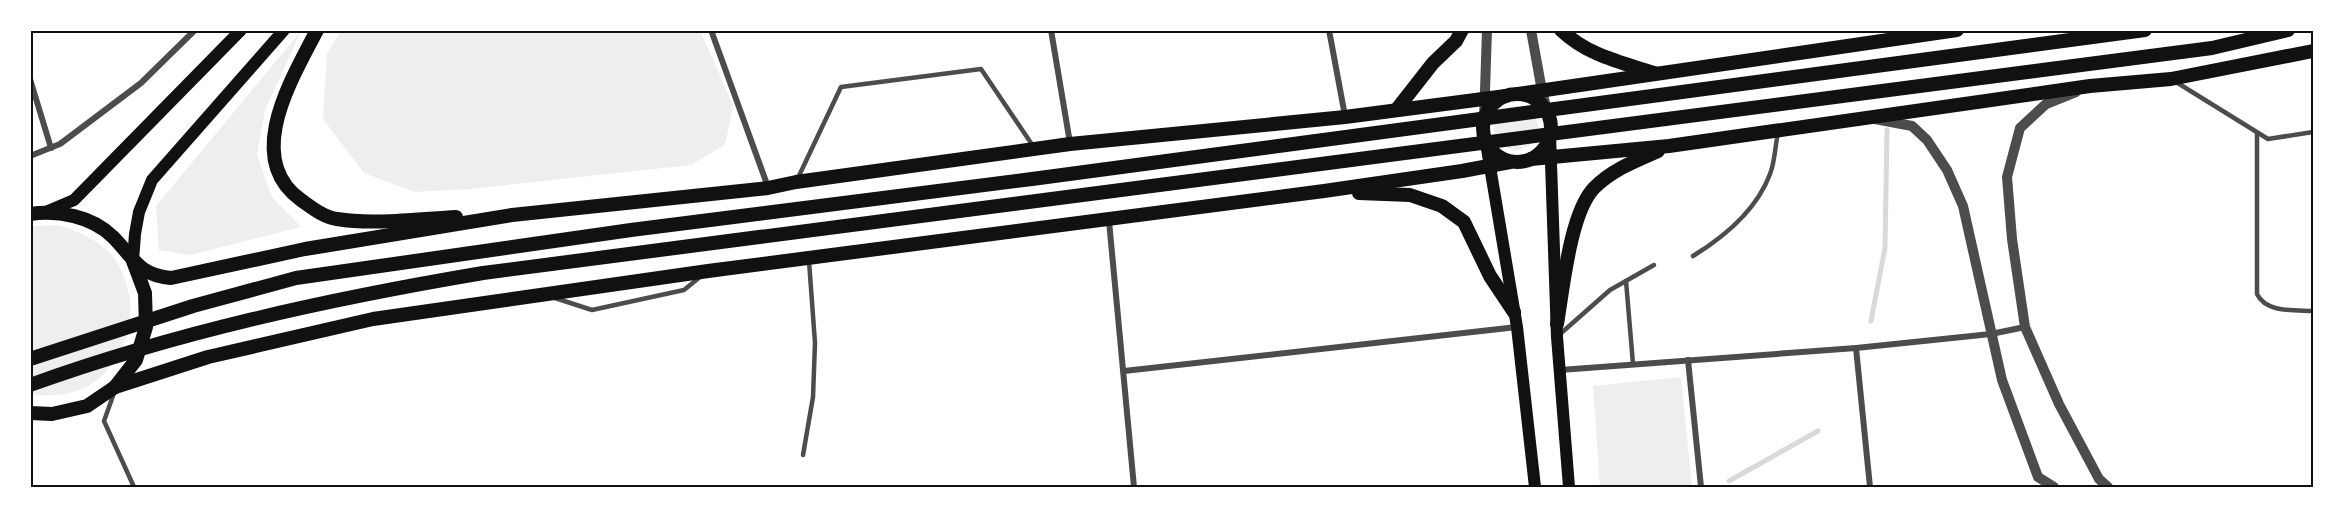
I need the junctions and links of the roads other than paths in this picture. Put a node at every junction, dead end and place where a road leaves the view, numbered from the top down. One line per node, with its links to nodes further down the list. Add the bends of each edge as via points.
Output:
1 (195, 30): 34 (street, via 141,84)
2 (241, 30): 45 (main road, via 74,200)
3 (284, 30): 51 (main road, via 152,180 137,223)
4 (317, 30): 47 (highway, via 287,88 274,131 277,172 295,196 333,219 352,221)
5 (711, 30): 42 (street)
6 (1051, 30): 32 (street)
7 (1329, 30): 24 (street)
8 (1462, 30): 23 (highway)
9 (1487, 30): 22 (street)
10 (1531, 30): 20 (street)
11 (1560, 30): 16 (highway, via 1593,54)
12 (1958, 30): 16 (highway)
13 (2145, 30): 63 (highway, via 631,230 296,278)
14 (2288, 30): 68 (highway, via 2200,50 483,273 252,318 72,369)
15 (2313, 51): 18 (highway)
16 (1659, 74): 20 (highway)
17 (30, 79): 34 (street)
18 (2171, 79): 19 (highway); 30 (lane)
19 (2090, 86): 25 (highway); 59 (street, via 2046,104 2020,128 2007,177)
20 (1542, 91): 21 (highway); 27 (street)
21 (1512, 95): 22 (highway); 26 (highway, via 1496,101); 27 (highway, via 1539,103)
22 (1484, 99): 23 (highway); 26 (street)
23 (1397, 109): 24 (highway)
24 (1345, 117): 32 (highway)
25 (1872, 118): 28 (highway); 61 (street, via 1912,126 1927,140 1947,170 1963,206)
26 (1484, 121): 31 (highway)
27 (1550, 129): 37 (main road); 38 (highway, via 1546,145)
28 (1778, 131): 33 (highway); 49 (lane, via 1770,173 1755,203 1710,246)
29 (2313, 132): 30 (lane, via 2268,139)
30 (2257, 133): 56 (lane, via 2257,294 2269,307)
31 (1486, 143): 39 (highway, via 1492,152); 40 (main road)
32 (1070, 144): 35 (highway)
33 (1669, 146): 37 (highway); 60 (highway, via 1613,172 1593,189 1578,214)
34 (51, 148): 36 (street)
35 (1034, 149): 41 (highway); 41 (lane, via 981,69 841,87)
36 (30, 156)
37 (1551, 158): 38 (highway); 60 (main road)
38 (1531, 159): 39 (highway)
39 (1510, 162): 40 (highway)
40 (1490, 166): 43 (highway); 57 (main road)
41 (796, 182): 42 (highway)
42 (768, 188): 47 (highway)
43 (1324, 191): 48 (highway); 57 (highway, via 1410,195 1442,206 1464,222 1490,276)
44 (30, 207): 45 (street)
45 (48, 211): 46 (highway); 51 (highway, via 82,217 111,235)
46 (30, 214)
47 (512, 215): 51 (highway, via 305,249 171,278 154,276)
48 (1108, 221): 50 (highway); 67 (street)
49 (1693, 256)
50 (809, 259): 53 (highway); 73 (lane, via 815,343 813,397)
51 (133, 261): 69 (highway, via 145,293 146,327 136,360)
52 (1654, 266): 54 (lane)
53 (708, 271): 55 (highway); 55 (lane, via 684,290 592,310)
54 (1626, 281): 60 (lane); 65 (lane)
55 (547, 295): 69 (highway, via 373,319 208,357)
56 (2313, 311)
57 (1514, 312): 58 (main road)
58 (1517, 327): 67 (street); 77 (main road)
59 (2025, 327): 61 (street); 82 (street, via 2059,404 2099,479)
60 (1557, 330): 66 (main road)
61 (1991, 334): 62 (street); 74 (street, via 2002,380)
62 (1856, 348): 64 (street); 80 (street)
63 (30, 358)
64 (1688, 360): 65 (street); 79 (street)
65 (1633, 364): 66 (street)
66 (1559, 370): 78 (main road)
67 (1124, 371): 76 (street)
68 (30, 385)
69 (116, 387): 71 (highway, via 87,406); 75 (lane, via 104,421)
70 (30, 413): 71 (highway)
71 (52, 414): 72 (highway)
72 (30, 422)
73 (803, 455)
74 (2039, 482): 81 (street)
75 (134, 487)
76 (1134, 487)
77 (1535, 487)
78 (1569, 487)
79 (1701, 487)
80 (1870, 487)
81 (2054, 487)
82 (2108, 487)

